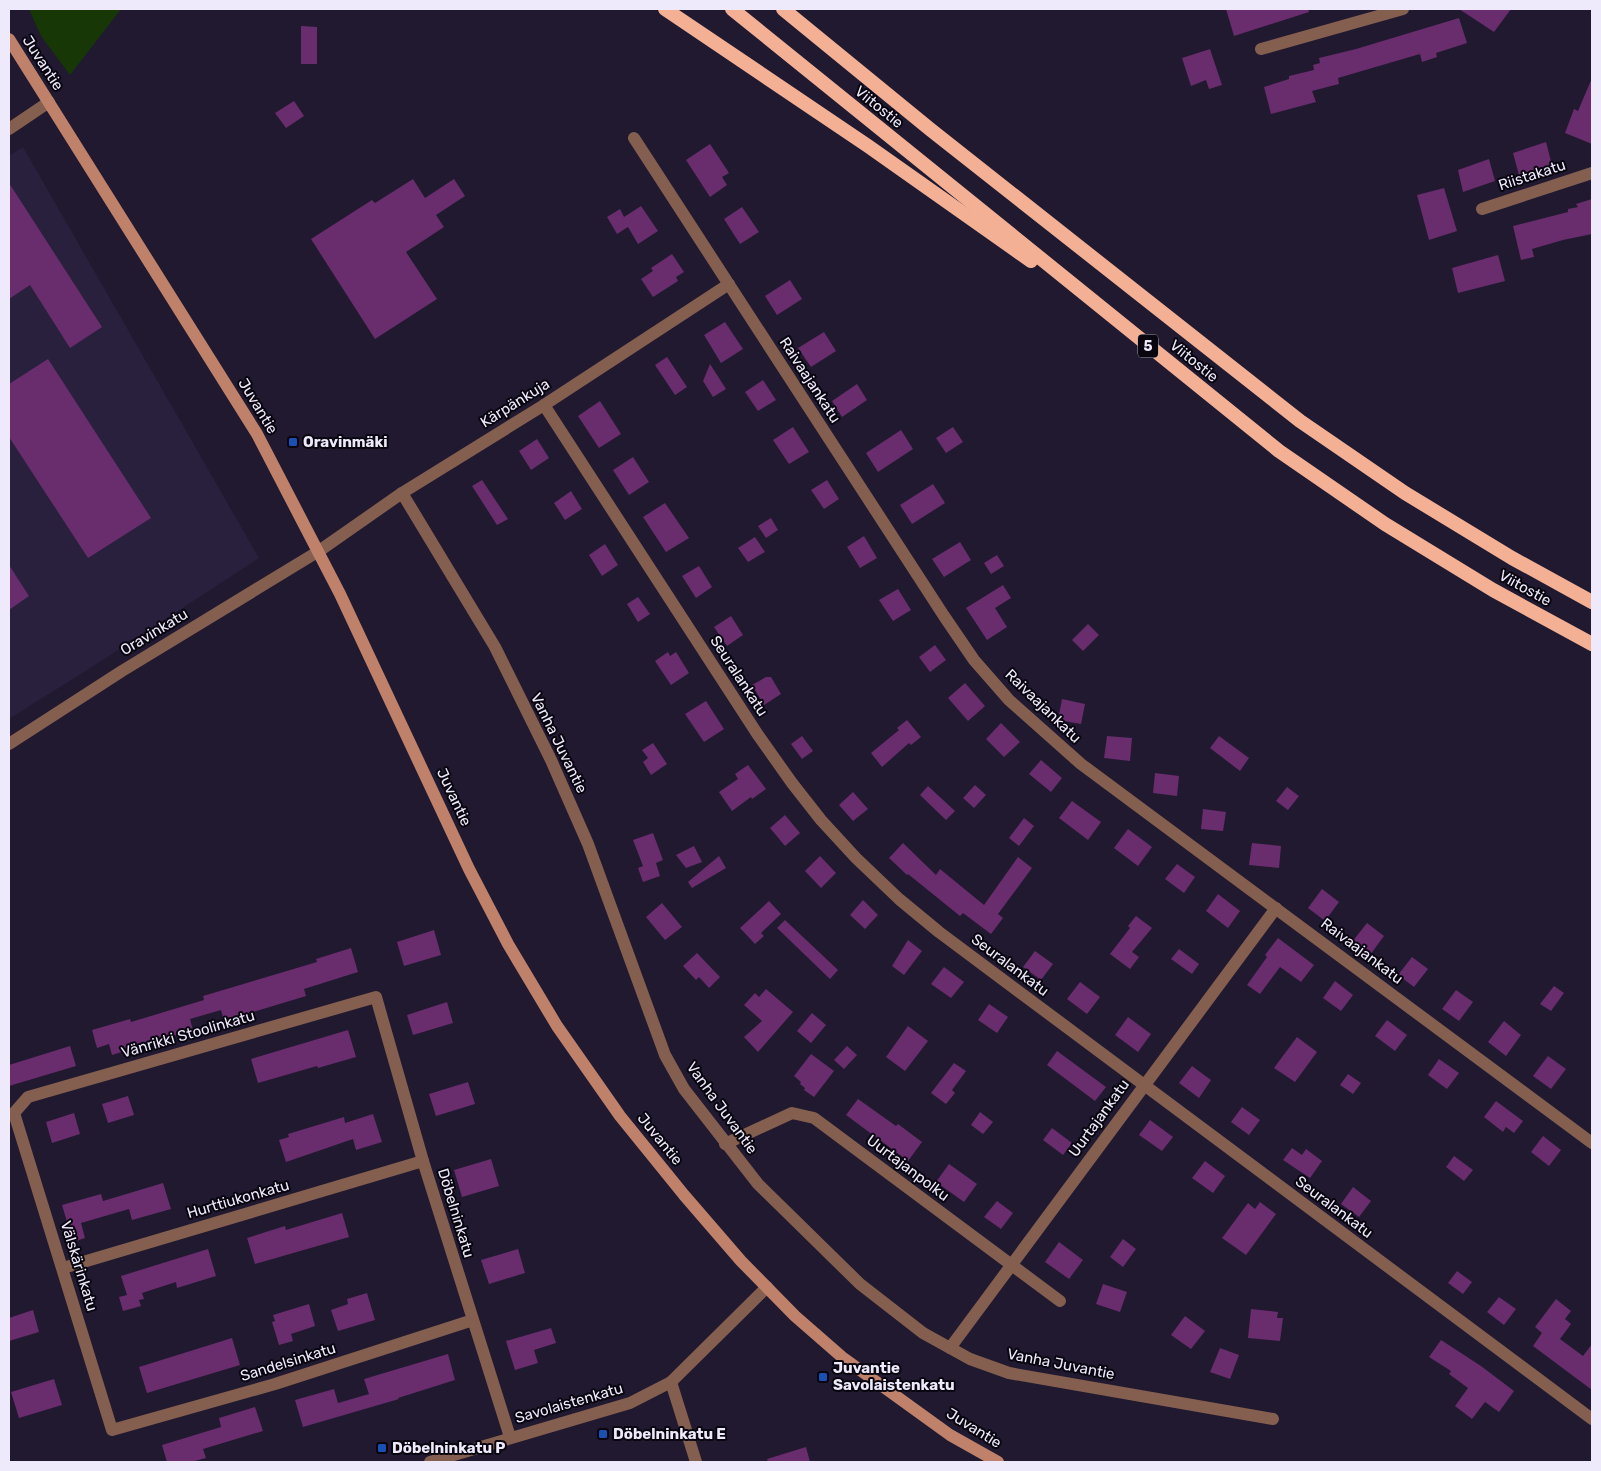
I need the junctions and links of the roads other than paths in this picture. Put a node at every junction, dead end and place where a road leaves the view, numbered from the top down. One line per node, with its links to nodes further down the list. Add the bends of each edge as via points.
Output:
1 (665, 9): 13 (highway)
2 (732, 9): 13 (highway, Viitostie / 5)
3 (783, 9): 17 (highway, Viitostie / 5, via 1300,421 1405,493)
4 (1403, 9): 6 (street)
5 (9, 39): 7 (main road, Juvantie)
6 (1261, 49)
7 (49, 102): 8 (street); 16 (main road, Juvantie, via 257,434)
8 (9, 129)
9 (634, 138): 12 (street, Raivaajankatu)
10 (1592, 173): 11 (street, Riistakatu)
11 (1482, 209)
12 (729, 284): 14 (street, Kärpänkuja); 20 (street, Raivaajankatu, via 944,616 974,660 1008,700 1080,764)
13 (1109, 314): 18 (highway, Viitostie / 5, via 1278,451 1377,518 1494,590)
14 (544, 405): 15 (street, Kärpänkuja); 22 (street, Seuralankatu, via 758,735 821,820 899,899)
15 (402, 493): 16 (street, Kärpänkuja); 25 (street, Vanha Juvantie, via 495,647 588,844 665,1055 684,1089)
16 (319, 551): 19 (street, Oravinkatu); 29 (main road, Juvantie, via 474,877 508,944 552,1018 626,1123 684,1195)
17 (1592, 602)
18 (1592, 644)
19 (9, 744)
20 (1276, 908): 22 (street, Uurtajankatu); 24 (street, Raivaajankatu)
21 (376, 997): 23 (street, Vänrikki Stoolinkatu, via 28,1097); 26 (street, Döbelninkatu)
22 (1144, 1085): 27 (street, Uurtajankatu); 35 (street, Seuralankatu)
23 (14, 1112): 28 (street, Välskärinkatu)
24 (1592, 1143)
25 (725, 1144): 27 (street, Uurtajanpolku, via 792,1113 814,1118); 32 (street, Vanha Juvantie, via 758,1184 860,1284 923,1333)
26 (423, 1162): 28 (street, Hurttiukonkatu); 31 (street, Döbelninkatu)
27 (1011, 1266): 30 (street, Uurtajanpolku); 32 (street, Uurtajankatu)
28 (63, 1268): 36 (street, Välskärinkatu)
29 (767, 1287): 33 (street, Savolaistenkatu); 40 (main road, Juvantie, via 842,1357 950,1435)
30 (1060, 1301)
31 (473, 1320): 36 (street, Sandelsinkatu, via 275,1384); 37 (street, Döbelninkatu)
32 (950, 1348): 34 (street, Vanha Juvantie, via 1009,1373)
33 (670, 1382): 37 (street, Savolaistenkatu, via 630,1403); 39 (street)
34 (1274, 1419)
35 (1592, 1419)
36 (112, 1430)
37 (510, 1437): 38 (street, Savolaistenkatu)
38 (430, 1462)
39 (696, 1462)
40 (998, 1462)

